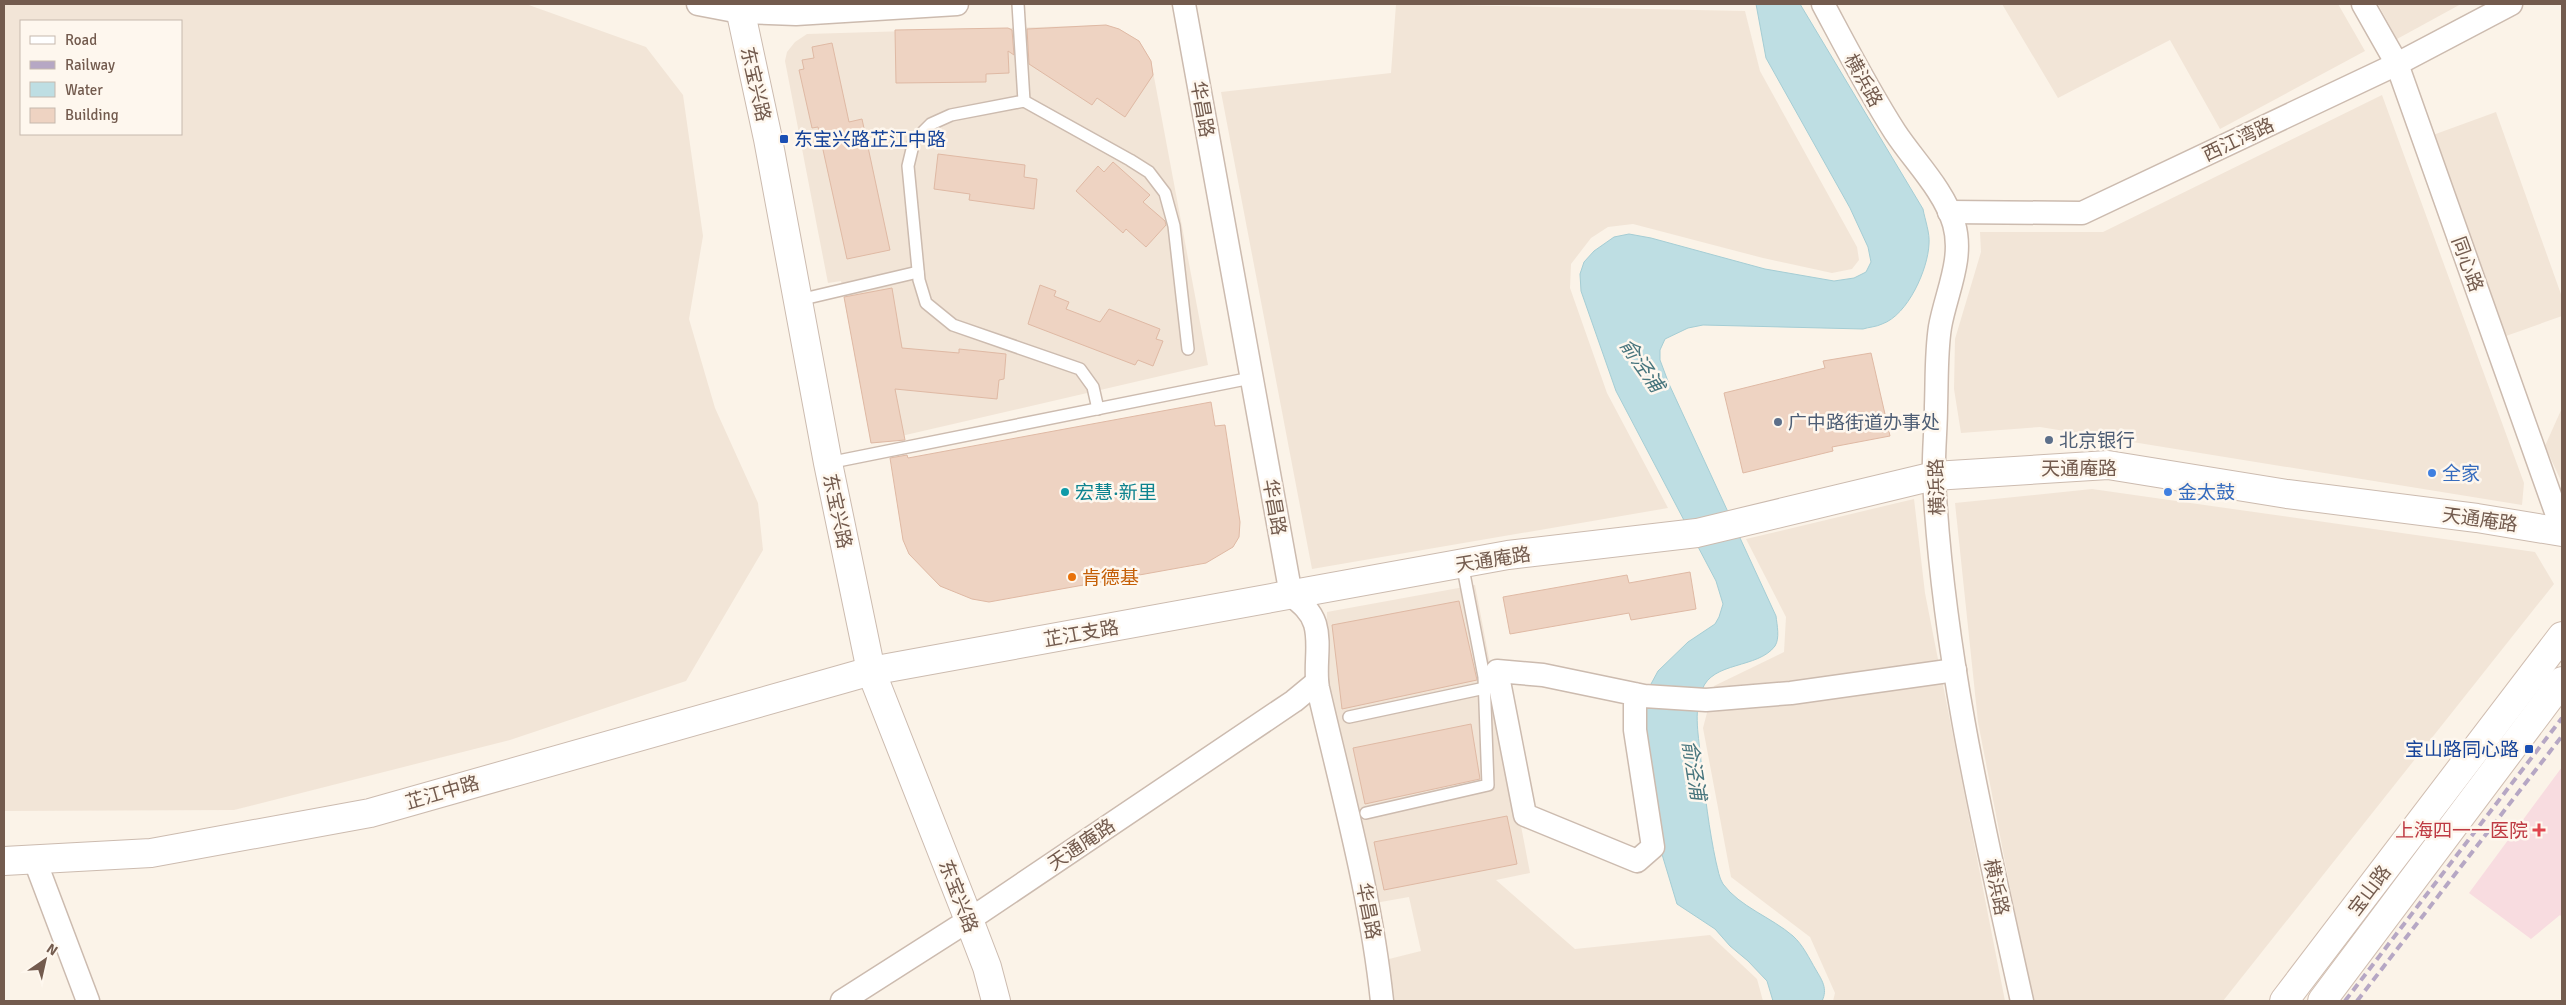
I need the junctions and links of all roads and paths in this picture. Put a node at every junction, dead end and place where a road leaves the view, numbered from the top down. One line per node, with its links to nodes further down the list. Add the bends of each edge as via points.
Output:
1 (698, 4): 8 (street)
2 (957, 4): 8 (street, via 796,14)
3 (1018, 4): 10 (lane)
4 (1184, 4): 15 (street, 华昌路)
5 (1823, 4): 11 (street, 横浜路, via 1881,111)
6 (2363, 4): 9 (street, 同心路)
7 (2511, 4): 9 (street, 西江湾路)
8 (739, 8): 13 (street, 东宝兴路)
9 (2397, 64): 11 (street, 西江湾路, via 2082,213); 19 (street, 同心路)
10 (1024, 101): 12 (lane, via 951,115 931,124 914,141 908,166); 14 (lane, via 1149,172 1165,193 1174,226)
11 (1949, 212): 18 (street, 横浜路, via 1957,242 1956,263 1937,350)
12 (918, 272): 13 (lane); 16 (lane, via 926,303 953,326 1080,369 1093,386)
13 (799, 300): 17 (street, 东宝兴路)
14 (1188, 349)
15 (1252, 378): 16 (lane); 21 (street, 华昌路)
16 (1098, 409): 17 (lane)
17 (828, 463): 24 (street, 东宝兴路)
18 (1934, 476): 19 (street, 天通庵路, via 2108,465 2286,494); 20 (street, 天通庵路, via 1697,533 1508,555); 23 (street, 横浜路)
19 (2562, 531)
20 (1462, 564): 21 (street, 天通庵路); 27 (lane)
21 (1292, 594): 24 (street, 芷江支路); 26 (street, 华昌路, via 1306,607 1315,624)
22 (2562, 636): 39 (street, 宝山路)
23 (1955, 670): 28 (street, via 1791,693 1706,700); 38 (street, 横浜路, via 1988,847)
24 (871, 671): 31 (street, 芷江中路, via 370,813 150,853); 33 (street, 东宝兴路)
25 (2562, 681): 40 (street, 宝山路)
26 (1317, 682): 33 (street, 天通庵路, via 1294,701); 37 (street, 华昌路, via 1358,856 1377,953)
27 (1485, 688): 29 (lane); 30 (lane, via 1488,785)
28 (1640, 695): 28 (street, via 1543,675 1498,671 1525,815 1637,861 1653,847 1636,730)
29 (1349, 717)
30 (1366, 813)
31 (34, 858): 32 (street, 芷江中路); 34 (street)
32 (4, 861)
33 (969, 920): 35 (street, 天通庵路); 36 (street, 东宝兴路, via 987,966)
34 (88, 1001)
35 (842, 1001)
36 (996, 1001)
37 (1382, 1001)
38 (2022, 1001)
39 (2284, 1001)
40 (2322, 1001)

